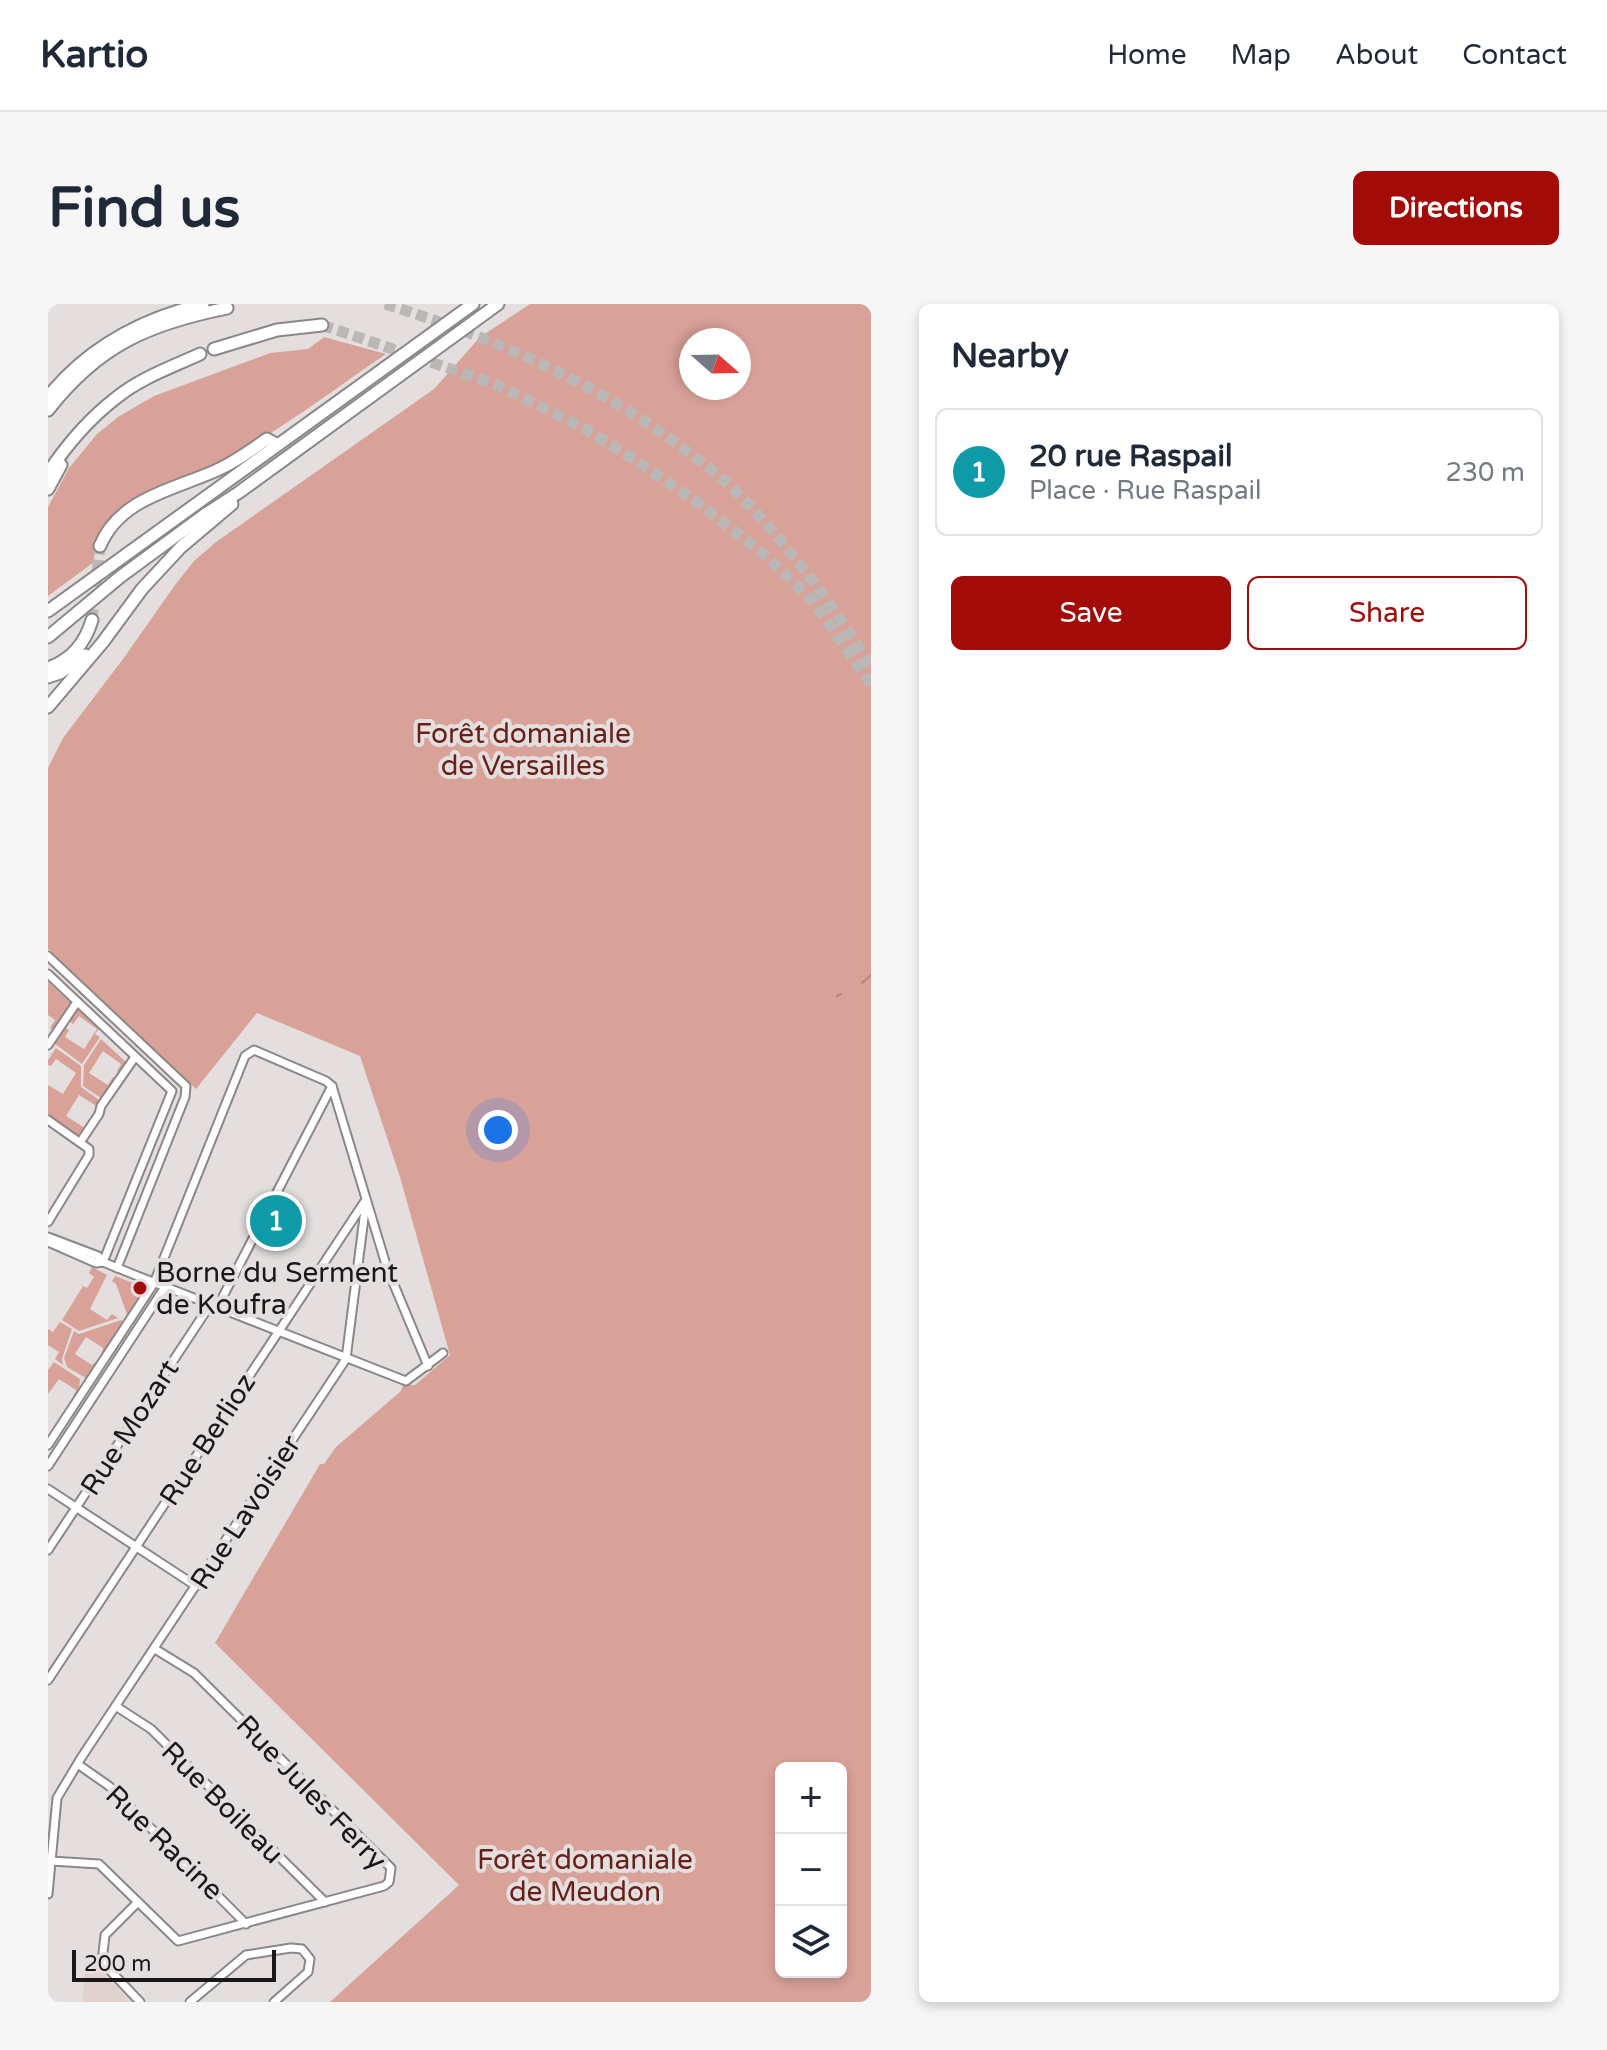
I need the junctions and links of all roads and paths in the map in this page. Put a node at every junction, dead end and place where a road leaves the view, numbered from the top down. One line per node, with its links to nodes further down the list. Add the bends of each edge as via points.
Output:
1 (203, 304): 10 (highway, via 120,335 83,361)
2 (473, 304): 13 (highway)
3 (498, 304): 9 (highway)
4 (509, 304): 9 (highway, via 437,354)
5 (227, 308): 11 (highway, via 174,320 124,342 86,368)
6 (322, 325): 7 (highway, via 277,330)
7 (214, 349)
8 (200, 354): 12 (highway, via 145,379)
9 (425, 355): 16 (highway)
10 (48, 397)
11 (48, 410)
12 (96, 417): 14 (highway); 15 (highway)
13 (276, 444): 17 (highway, via 267,439 229,465 134,506 116,519); 19 (highway)
14 (48, 473)
15 (48, 489)
16 (238, 493): 18 (highway); 21 (highway, via 120,577)
17 (100, 546)
18 (142, 589): 23 (highway, via 85,655); 24 (highway)
19 (48, 611)
20 (92, 620): 22 (highway, via 75,652)
21 (48, 637)
22 (48, 668)
23 (48, 677)
24 (48, 707)
25 (48, 956): 31 (street)
26 (48, 974): 27 (street)
27 (77, 1002): 28 (street); 30 (street)
28 (48, 1045): 29 (street)
29 (48, 1054)
30 (135, 1057): 33 (street); 36 (street)
31 (182, 1081): 33 (street); 34 (street)
32 (332, 1086): 37 (street); 42 (street, via 254,1050 245,1056); 44 (street, Rue Mozart)
33 (172, 1091): 34 (street); 40 (street)
34 (185, 1097): 41 (street)
35 (48, 1120): 36 (street)
36 (81, 1141): 38 (street, via 89,1155)
37 (366, 1200): 45 (street, Rue Berlioz); 47 (street, Rue Lavoisier); 48 (street, via 387,1268)
38 (48, 1222)
39 (48, 1240): 40 (street)
40 (103, 1262): 41 (street)
41 (117, 1268): 42 (street)
42 (154, 1283): 43 (street); 49 (street)
43 (165, 1287): 44 (street); 50 (street)
44 (214, 1306): 45 (street); 53 (street, Rue Mozart)
45 (278, 1332): 47 (street); 54 (street, Rue Berlioz)
46 (443, 1353): 48 (street)
47 (346, 1359): 48 (street, via 406,1381); 56 (street, Rue Lavoisier)
48 (428, 1366)
49 (48, 1443): 50 (street)
50 (59, 1449): 51 (street)
51 (48, 1466)
52 (48, 1489): 53 (street)
53 (76, 1507): 54 (street); 55 (street, Rue Mozart)
54 (135, 1548): 56 (street); 58 (street, Rue Berlioz)
55 (48, 1550)
56 (196, 1586): 57 (street, Rue Lavoisier)
57 (155, 1649): 59 (street, Rue Lavoisier); 67 (street, Rue Jules Ferry, via 194,1673 391,1868 388,1885)
58 (48, 1680)
59 (117, 1707): 60 (street, Rue Lavoisier); 67 (street, Rue Boileau, via 151,1729)
60 (79, 1765): 62 (street, Rue Lavoisier); 68 (street, Rue Racine, via 109,1786)
61 (48, 1794): 62 (street)
62 (57, 1798): 63 (street)
63 (51, 1814): 64 (street)
64 (51, 1861): 65 (street); 66 (street, Rue Jules Ferry, via 99,1864)
65 (48, 1894)
66 (138, 1902): 68 (street, Rue Jules Ferry, via 178,1941); 69 (street, via 105,1935 102,1962)
67 (325, 1902): 68 (street, Rue Jules Ferry)
68 (246, 1924)
69 (140, 2002)
70 (190, 2002): 71 (street, via 246,1955 302,1949 310,1959 308,1972)
71 (274, 2002)

